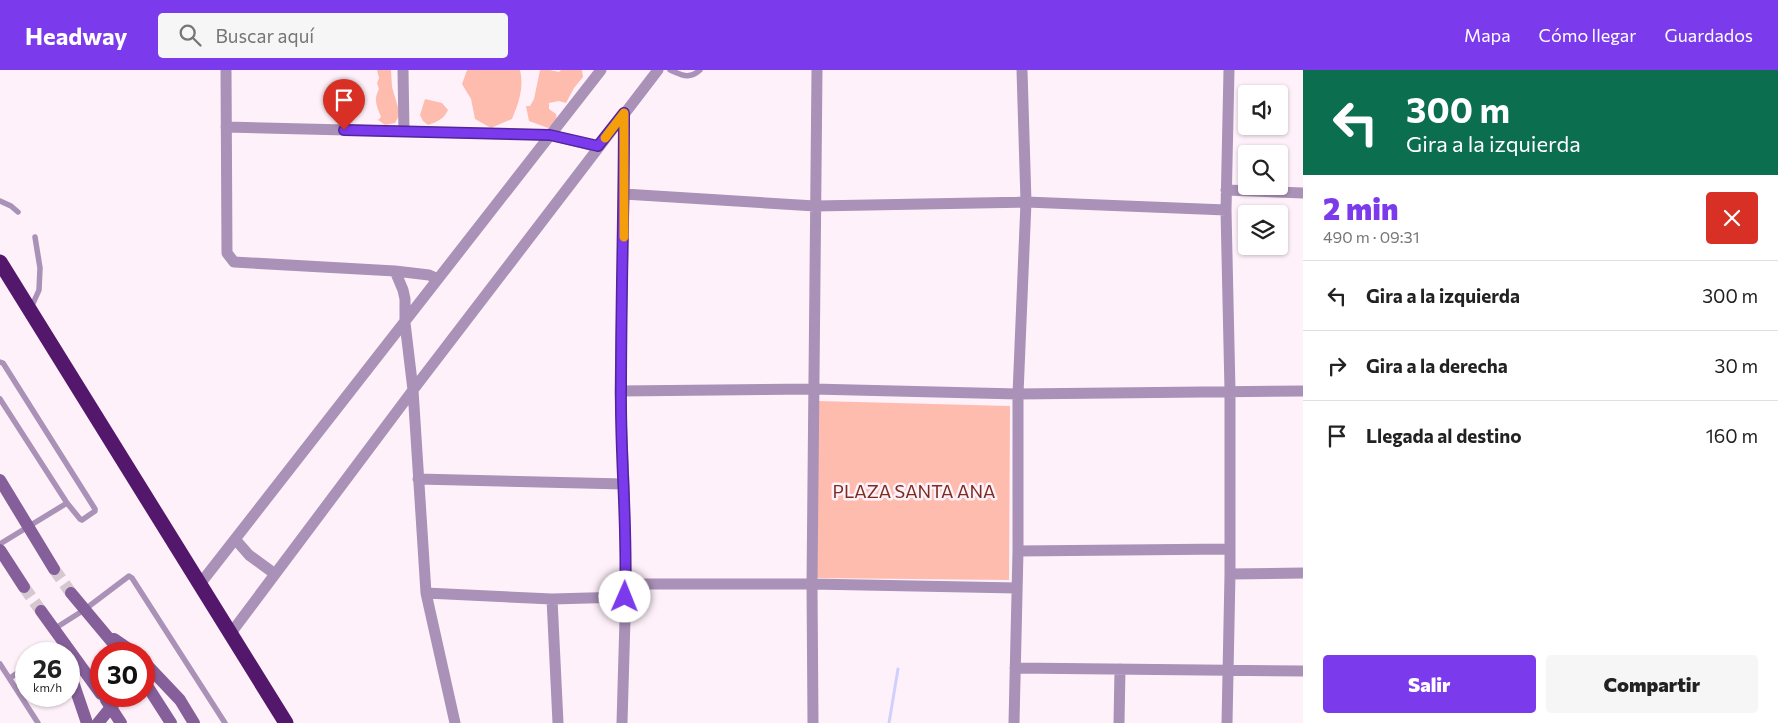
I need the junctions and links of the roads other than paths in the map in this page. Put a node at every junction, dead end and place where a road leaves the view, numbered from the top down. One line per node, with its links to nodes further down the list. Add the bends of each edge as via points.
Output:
1 (226, 70): 11 (street)
2 (403, 70): 12 (street)
3 (601, 70): 13 (street)
4 (658, 70): 10 (street)
5 (670, 70): 6 (lane, via 692,76)
6 (700, 70)
7 (816, 70): 20 (street)
8 (1022, 70): 19 (street)
9 (1229, 70): 15 (street)
10 (624, 113): 14 (street); 17 (street)
11 (226, 127): 12 (street); 25 (street, via 227,252 234,262)
12 (404, 131): 13 (street)
13 (550, 135): 14 (street); 26 (street)
14 (598, 146): 31 (street)
15 (1226, 190): 16 (street); 21 (street)
16 (1303, 193)
17 (624, 194): 20 (street); 32 (street)
18 (0, 202): 22 (lane)
19 (1026, 202): 20 (street); 21 (street); 35 (street)
20 (815, 206): 30 (street)
21 (1226, 210): 33 (street)
22 (18, 212)
23 (35, 237): 27 (lane, via 40,268 39,290)
24 (0, 262): 27 (highway)
25 (395, 271): 26 (street); 28 (street, via 405,299)
26 (438, 279): 28 (street)
27 (30, 310): 50 (highway)
28 (405, 323): 31 (street); 42 (street)
29 (0, 362): 40 (lane, via 95,512 81,520)
30 (813, 389): 32 (street); 35 (street); 52 (street)
31 (413, 390): 37 (street); 47 (street)
32 (620, 391): 39 (street)
33 (1230, 391): 34 (street); 35 (street); 43 (street)
34 (1303, 391)
35 (1018, 394): 45 (street)
36 (0, 399): 40 (lane)
37 (418, 479): 39 (street); 56 (street)
38 (0, 480): 41 (street)
39 (624, 484): 51 (street)
40 (67, 503): 41 (lane)
41 (28, 527): 44 (lane); 46 (street)
42 (235, 539): 47 (street, via 249,555); 50 (street)
43 (1230, 550): 45 (street); 48 (street)
44 (1, 551): 53 (street)
45 (1018, 552): 54 (street)
46 (54, 568)
47 (275, 574): 63 (street)
48 (1230, 574): 49 (street); 71 (street)
49 (1303, 574)
50 (200, 584): 63 (highway)
51 (626, 584): 52 (street); 57 (street)
52 (812, 584): 54 (street); 94 (street)
53 (24, 587)
54 (1017, 588): 69 (street)
55 (71, 593): 59 (street)
56 (426, 593): 58 (street); 91 (street)
57 (625, 597): 58 (street); 93 (street)
58 (552, 599): 92 (street)
59 (84, 610): 61 (lane); 62 (street); 89 (lane, via 129,576 132,578)
60 (41, 611): 61 (street)
61 (54, 630): 64 (street)
62 (104, 633): 65 (street); 66 (street)
63 (231, 633): 90 (highway)
64 (63, 642)
65 (112, 642)
66 (120, 642)
67 (0, 664): 75 (lane)
68 (80, 666): 77 (street)
69 (1015, 668): 70 (street); 95 (street)
70 (1120, 669): 71 (street); 96 (street)
71 (1228, 671): 72 (street); 97 (street)
72 (1303, 671)
73 (155, 673): 76 (street)
74 (15, 675): 75 (lane)
75 (10, 678): 83 (lane)
76 (160, 678): 78 (street); 88 (street, via 180,700)
77 (90, 679)
78 (155, 679)
79 (155, 699): 87 (street)
80 (80, 701): 84 (street)
81 (103, 707): 85 (street)
82 (110, 707): 86 (street)
83 (38, 723)
84 (87, 723)
85 (98, 723)
86 (121, 723)
87 (171, 723)
88 (194, 723)
89 (225, 723)
90 (286, 723)
91 (455, 723)
92 (558, 723)
93 (622, 723)
94 (813, 723)
95 (1014, 723)
96 (1119, 723)
97 (1227, 723)

